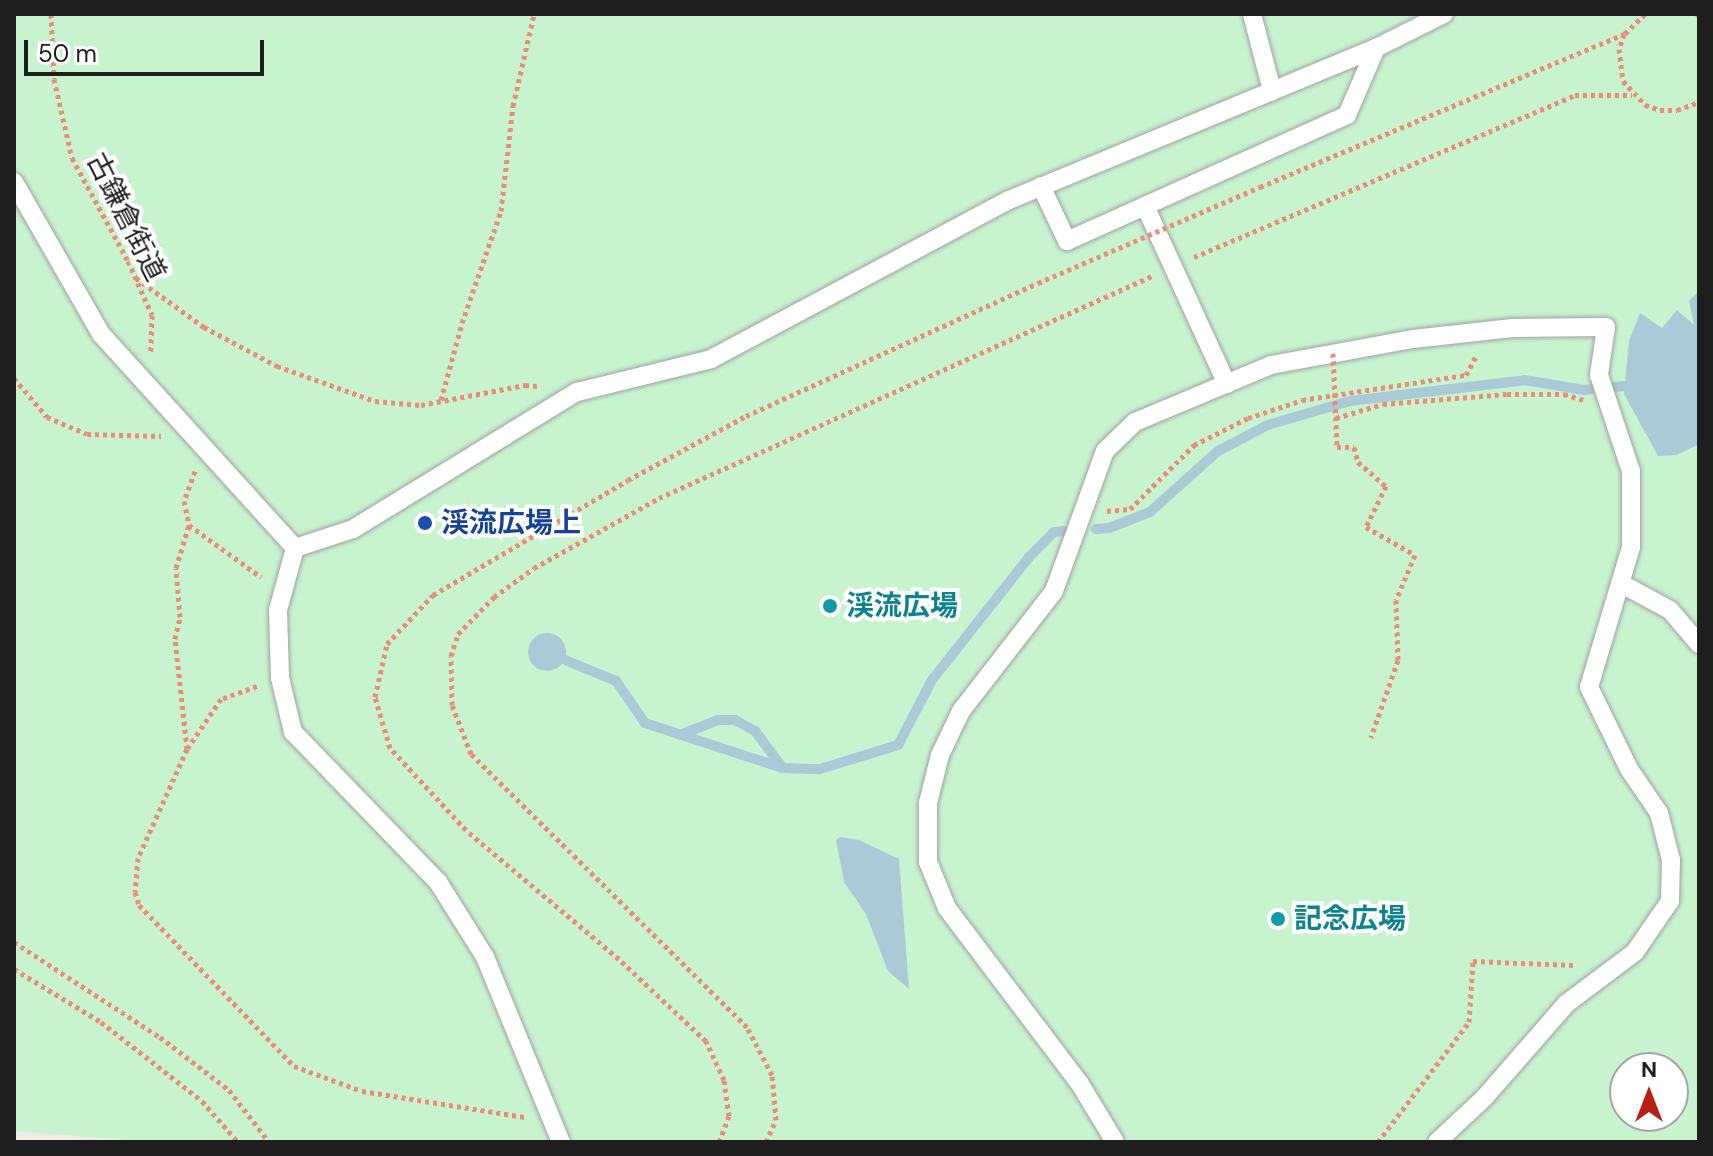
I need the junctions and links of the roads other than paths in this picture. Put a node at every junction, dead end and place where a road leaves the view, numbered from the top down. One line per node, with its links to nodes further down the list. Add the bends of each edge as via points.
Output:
1 (1252, 14): 4 (street)
2 (1444, 14): 3 (street)
3 (1376, 48): 4 (street); 7 (street, via 1347,115)
4 (1272, 91): 6 (street)
5 (14, 182): 9 (street, via 101,334)
6 (1041, 186): 7 (street, via 1067,241); 9 (street, via 711,359 577,392 353,529)
7 (1145, 206): 8 (street)
8 (1227, 384): 10 (street, via 1271,365 1413,339 1490,330 1606,327 1599,375 1631,471 1631,547); 13 (street, via 1135,422 1105,451 1054,591 961,711 940,755 928,803 928,862 947,908 1080,1084)
9 (295, 548): 12 (street, via 278,610 280,678 293,732 438,882 485,957)
10 (1620, 583): 11 (street, via 1670,610); 14 (street, via 1589,687 1629,769 1659,813 1671,860 1670,901 1635,952 1567,1003 1484,1098)
11 (1699, 644)
12 (561, 1142)
13 (1115, 1142)
14 (1437, 1142)

